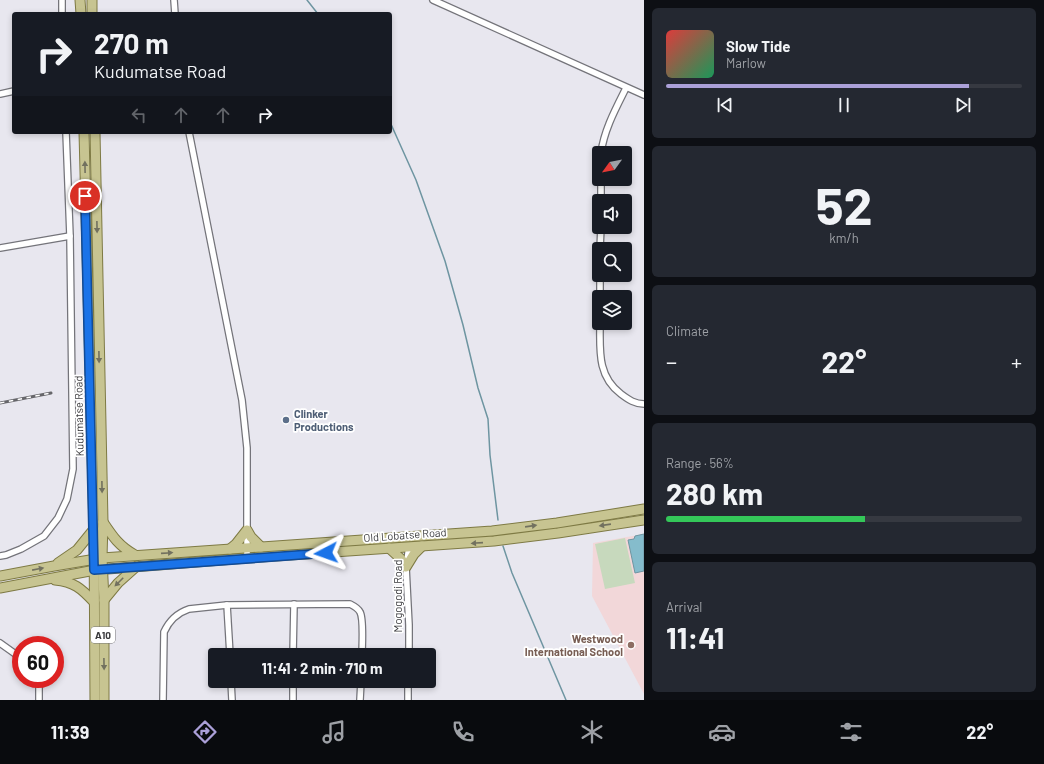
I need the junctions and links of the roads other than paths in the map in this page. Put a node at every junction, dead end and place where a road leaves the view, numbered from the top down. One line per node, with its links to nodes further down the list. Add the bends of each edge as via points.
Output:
1 (62, 0): 6 (street)
2 (80, 0): 7 (main road)
3 (92, 0): 8 (main road)
4 (174, 0): 9 (street)
5 (433, 0): 10 (street)
6 (62, 12)
7 (81, 12)
8 (92, 12)
9 (175, 12)
10 (626, 88): 13 (street); 18 (street)
11 (12, 91): 12 (street)
12 (0, 94)
13 (644, 95)
14 (66, 134): 19 (street)
15 (84, 134): 26 (main road, Kudumatse Road / A10, one-way to 15)
16 (95, 134): 25 (main road, Kudumatse Road / A10, one-way to 25)
17 (189, 134): 27 (street, via 242,400 247,448)
18 (602, 146)
19 (70, 236): 20 (street); 35 (street, via 73,469 67,499 58,518 44,536 21,549)
20 (0, 248)
21 (600, 330): 22 (street, via 602,366 607,380 615,390 633,402)
22 (644, 404)
23 (644, 509): 28 (main road, Old Lobatse Road, one-way to 23)
24 (644, 520): 29 (main road, Old Lobatse Road, one-way to 29, via 494,541)
25 (103, 522): 34 (main road, via 116,541); 37 (main road, Kudumatse Road / A10)
26 (94, 529): 37 (main road, Kudumatse Road / A10); 38 (main road, via 77,550)
27 (247, 530): 30 (main road); 31 (street); 33 (main road)
28 (409, 542): 29 (main road, Old Lobatse Road); 30 (main road); 32 (main road, Old Lobatse Road); 40 (street, Mogogodi Road)
29 (422, 546): 40 (main road)
30 (261, 547): 31 (main road)
31 (248, 548): 33 (main road); 36 (street)
32 (389, 548): 36 (main road, Old Lobatse Road); 40 (main road)
33 (230, 549): 34 (main road, one-way to 33)
34 (135, 555): 37 (main road)
35 (0, 556)
36 (247, 558): 39 (main road, Old Lobatse Road)
37 (98, 559): 38 (main road); 41 (main road, Kudumatse Road / A10)
38 (54, 566): 42 (main road, one-way to 38)
39 (137, 566): 41 (main road, Old Lobatse Road); 45 (main road, one-way to 45)
40 (406, 567): 53 (street, Mogogodi Road)
41 (99, 570): 43 (main road, Old Lobatse Road); 45 (main road, Kudumatse Road / A10); 46 (main road, Kudumatse Road / A10)
42 (0, 576)
43 (49, 579): 44 (main road, Old Lobatse Road); 46 (main road, via 77,586)
44 (0, 588)
45 (104, 600): 62 (main road, Kudumatse Road / A10, one-way to 62)
46 (94, 602): 61 (main road, Kudumatse Road / A10)
47 (294, 604): 48 (street); 51 (street); 52 (street, via 350,604 358,609 361,614)
48 (227, 605): 50 (street); 63 (street, via 189,609 168,625 164,632)
49 (0, 643): 54 (street)
50 (230, 648)
51 (293, 648)
52 (362, 648)
53 (409, 648)
54 (12, 652)
55 (39, 688): 60 (street)
56 (231, 688): 64 (street)
57 (293, 688): 65 (street)
58 (361, 688): 66 (street)
59 (408, 688): 67 (street)
60 (39, 700)
61 (96, 700)
62 (104, 700)
63 (163, 700)
64 (232, 700)
65 (293, 700)
66 (360, 700)
67 (408, 700)

